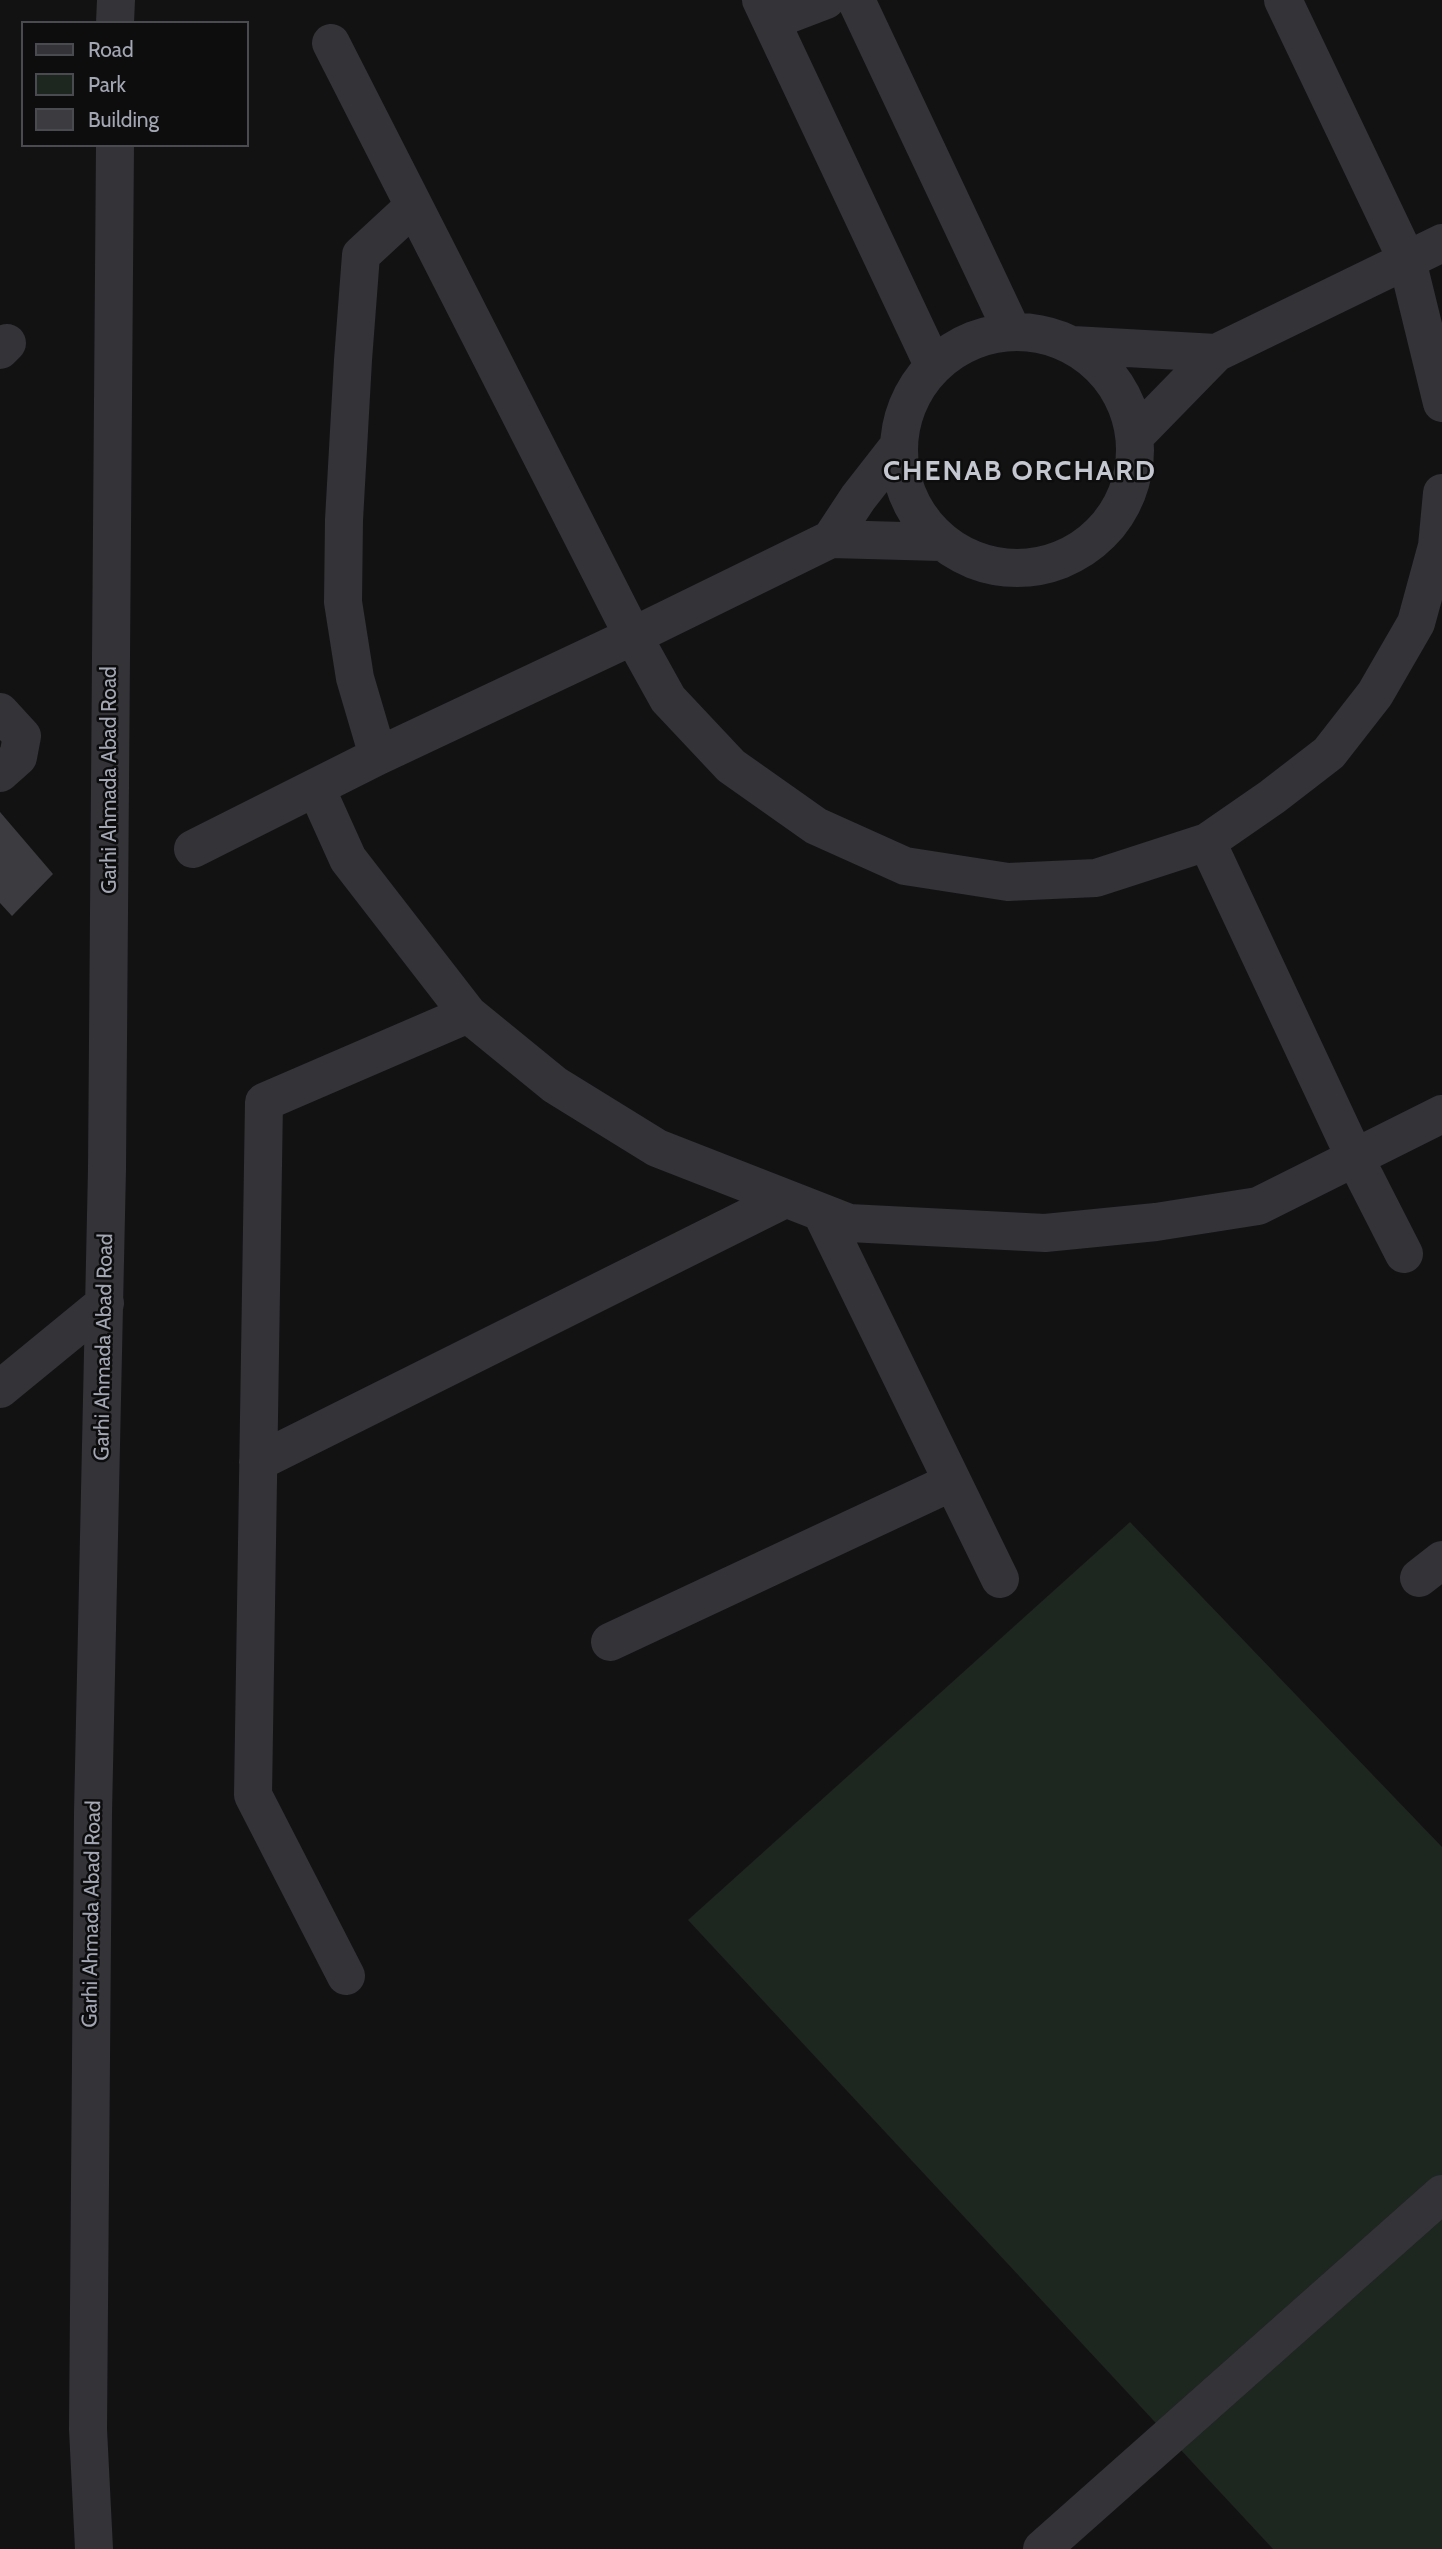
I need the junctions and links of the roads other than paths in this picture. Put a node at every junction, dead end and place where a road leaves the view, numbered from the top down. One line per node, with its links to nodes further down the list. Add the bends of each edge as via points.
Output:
1 (116, 0): 6 (street)
2 (826, 0): 5 (street)
3 (856, 0): 12 (street)
4 (1283, 0): 11 (street)
5 (766, 10): 15 (street)
6 (116, 21)
7 (331, 43): 9 (street)
8 (114, 147): 35 (street, Garhi Ahmada Abad Road)
9 (414, 206): 22 (street); 24 (street, via 361,255 353,360 343,602 355,678)
10 (1442, 243): 11 (street)
11 (1407, 260): 14 (street); 16 (street)
12 (1012, 331): 13 (street, via 1044,334); 15 (street, via 956,346)
13 (1073, 345): 14 (street); 17 (street, via 1103,368 1125,399)
14 (1216, 354): 17 (street)
15 (933, 365): 18 (street, via 907,403)
16 (1442, 403)
17 (1136, 435): 21 (street, via 1133,482 1111,525 1076,555 1030,569 983,565)
18 (897, 448): 20 (street); 21 (street, via 908,500)
19 (1442, 493): 27 (street, via 1437,546 1416,623 1374,694 1329,753)
20 (831, 539): 21 (street); 22 (street)
21 (941, 542)
22 (632, 636): 24 (street); 27 (street, via 668,699 731,766 816,826 905,866 1008,882 1096,878)
23 (0, 712): 25 (street, via 22,736 18,757)
24 (378, 756): 26 (street)
25 (0, 773)
26 (316, 788): 28 (street); 29 (street, via 348,859)
27 (1207, 842): 31 (street)
28 (193, 849)
29 (468, 1014): 32 (street, via 555,1085 657,1148); 37 (street, via 264,1102)
30 (1442, 1114): 31 (street)
31 (1355, 1158): 33 (street, via 1258,1206 1045,1233 849,1223); 34 (street)
32 (785, 1199): 33 (street); 37 (street)
33 (821, 1212): 38 (street)
34 (1404, 1254)
35 (105, 1303): 36 (street); 43 (street, Garhi Ahmada Abad Road, via 93,1813 88,2429)
36 (0, 1389)
37 (258, 1462): 41 (street, via 253,1795)
38 (953, 1482): 39 (street); 40 (street)
39 (1000, 1579)
40 (610, 1642)
41 (346, 1976)
42 (1442, 2194): 44 (street)
43 (94, 2549)
44 (1042, 2549)

